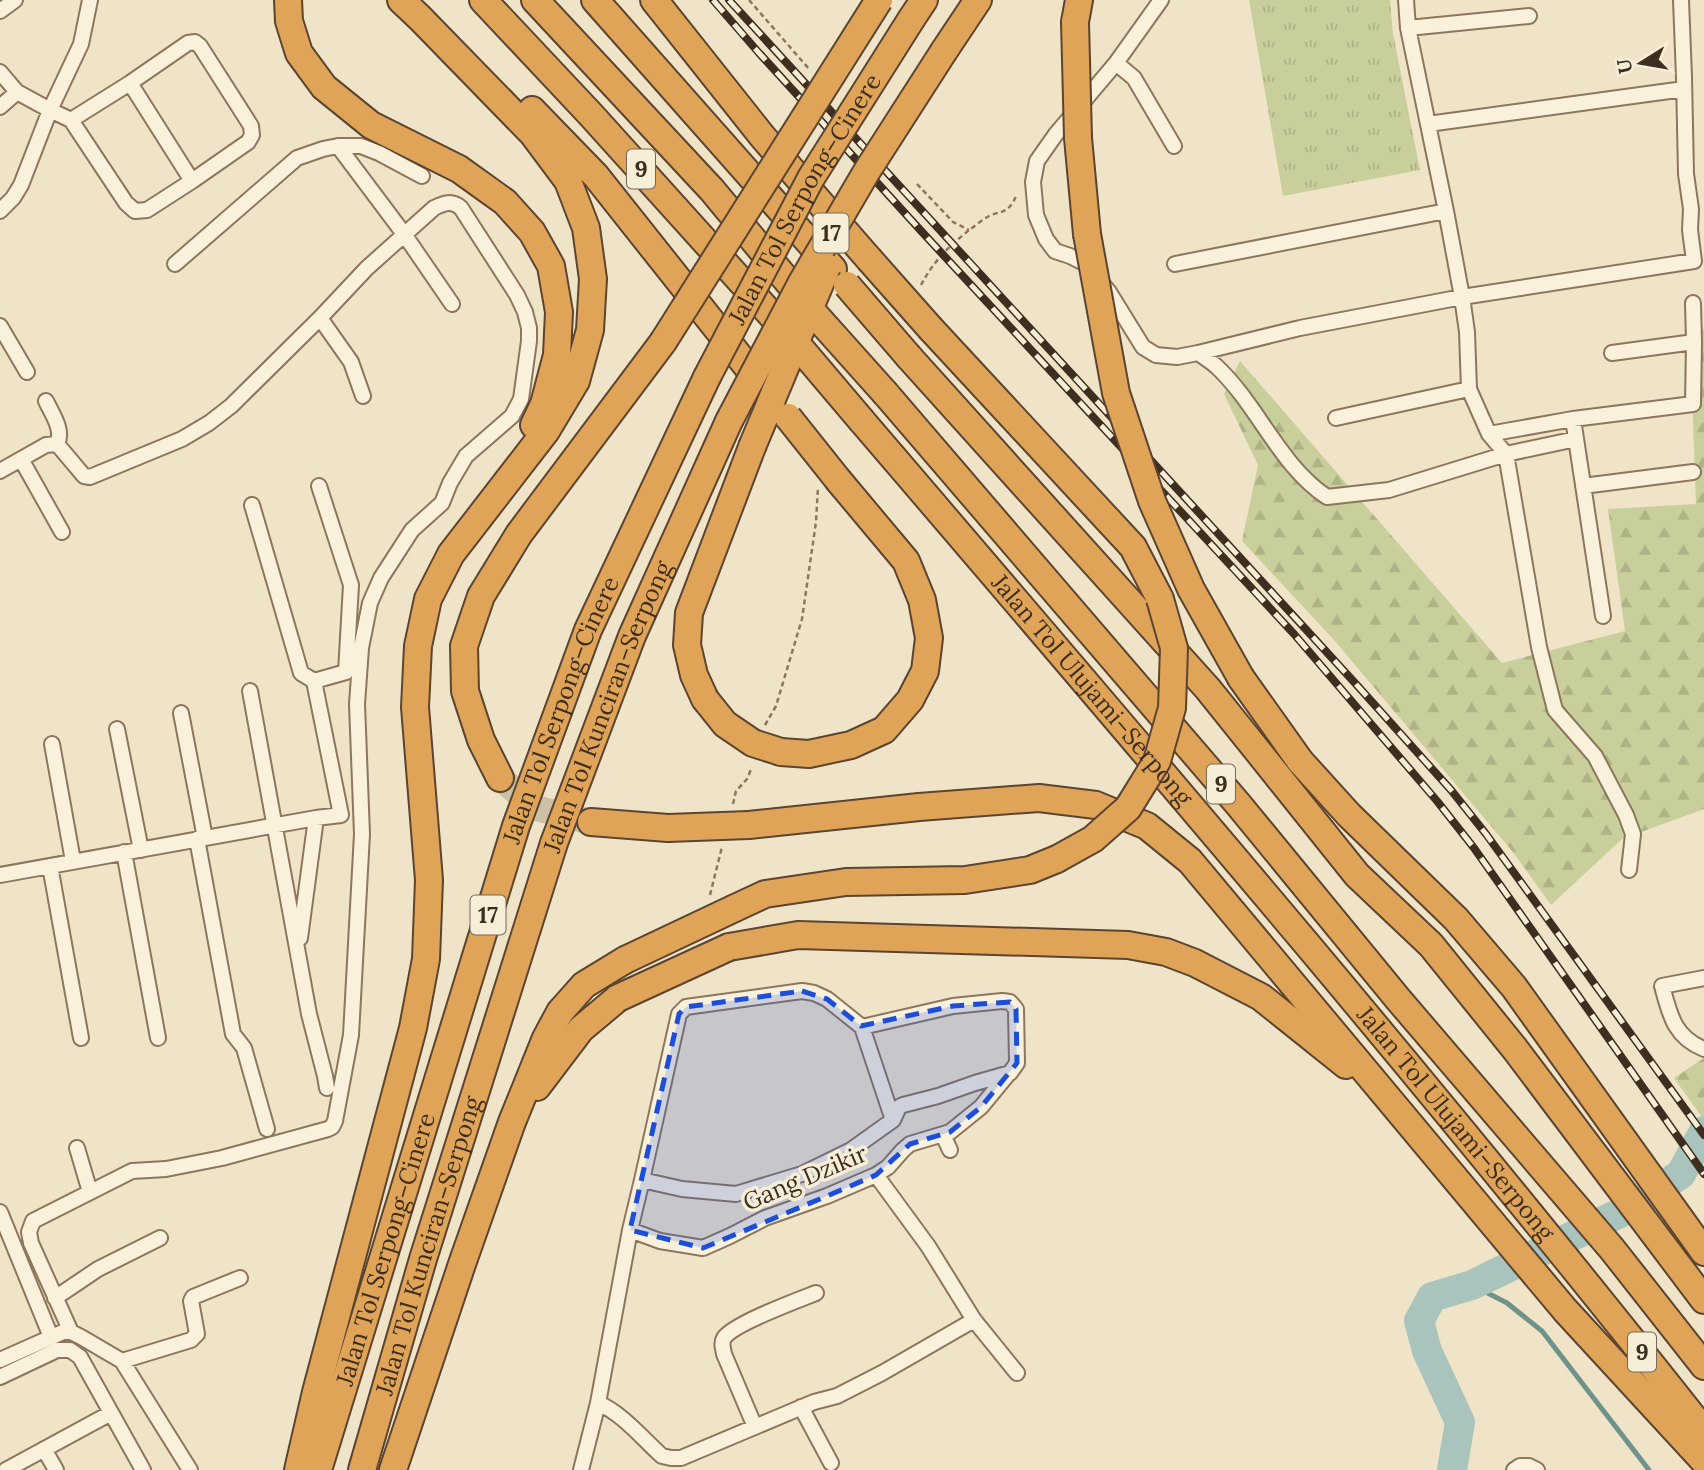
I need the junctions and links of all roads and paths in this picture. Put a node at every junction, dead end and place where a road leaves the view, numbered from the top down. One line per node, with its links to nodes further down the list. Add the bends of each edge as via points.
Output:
1 (15, 0): 16 (street)
2 (90, 0): 27 (street, via 81,44)
3 (288, 0): 66 (highway, via 299,53 324,87 371,125 459,169 505,202 532,232 551,266 559,312 557,355 544,404)
4 (483, 0): 133 (highway, Jalan Tol Ulujami–Serpong / 9, bridge, via 795,342 1211,828 1580,1273)
5 (535, 0): 126 (highway, Jalan Tol Ulujami–Serpong / 9, bridge, via 712,190 1238,804 1612,1249)
6 (596, 0): 120 (highway, bridge, via 1208,689 1357,875 1431,945)
7 (654, 0): 105 (highway, bridge, via 762,136 869,259 1133,547 1160,599 1174,648 1172,708 1157,761 1128,808 1093,839 1057,859 1030,870 965,880 846,882 765,894 625,960 584,985 560,1012 546,1038)
8 (749, 0): 22 (path)
9 (879, 0): 81 (highway, bridge, via 663,342 519,534 481,596 464,646 464,691)
10 (978, 0): 32 (highway, Jalan Tol Kunciran–Serpong / 17, bridge)
11 (1161, 0): 20 (street)
12 (1406, 0): 19 (street)
13 (1681, 0): 24 (street)
14 (411, 9): 66 (highway, via 533,134 568,181 586,228 593,279 590,330 576,381); 68 (highway, bridge, via 518,95 596,176 788,417)
15 (918, 9): 143 (highway, Jalan Tol Serpong–Cinere / 17, bridge, via 811,178 707,377 588,630 516,826)
16 (0, 11)
17 (1077, 11): 116 (highway, bridge, via 1078,138 1087,234 1116,393 1152,501 1191,590 1241,677 1300,761 1456,919 1514,987)
18 (1529, 16): 19 (street)
19 (1408, 28): 29 (street)
20 (1116, 63): 31 (street, via 1133,78); 35 (street, via 1043,152)
21 (0, 72): 25 (street)
22 (815, 75)
23 (130, 83): 28 (street); 34 (street); 34 (street, via 188,43 195,43 251,126 248,142)
24 (1684, 89): 29 (street); 41 (street, via 1690,230)
25 (18, 92): 26 (street); 27 (street)
26 (0, 107)
27 (50, 110): 28 (street); 37 (street, via 21,185)
28 (71, 120): 34 (street, via 135,211 147,210)
29 (1428, 124): 38 (street)
30 (338, 146): 33 (street, via 361,146); 40 (street); 42 (street, via 297,159)
31 (1174, 146)
32 (867, 172): 68 (highway, bridge, via 689,612 687,645 705,699 725,724 753,743 781,752 820,752 884,730 910,700 925,671 929,638 922,600 906,561); 144 (highway, Jalan Tol Kunciran–Serpong / 17, bridge, via 802,282 729,421 632,636 554,842)
33 (422, 176)
34 (192, 181)
35 (1033, 182): 39 (path, via 1019,190 1002,213); 52 (street, via 1035,215 1046,239 1055,251 1086,264 1143,347 1156,355 1177,358)
36 (916, 184): 39 (path, via 953,222)
37 (0, 211)
38 (1446, 211): 43 (street); 45 (street)
39 (969, 230): 44 (path, via 936,259)
40 (404, 234): 47 (street); 48 (street); 112 (street, via 434,208 449,202 461,208 517,295 529,341 521,399 512,416 466,456 442,503 412,530 370,603 361,648 358,704 362,834 351,1035 335,1121 328,1129 222,1158 132,1171)
41 (1699, 243): 45 (street, via 1694,261)
42 (175, 264)
43 (1175, 264)
44 (920, 287)
45 (1462, 297): 52 (street, via 1300,327); 55 (street)
46 (1693, 303): 50 (street)
47 (452, 304)
48 (320, 318): 56 (street, via 351,362); 62 (street, via 231,406 182,439 90,477 84,476)
49 (0, 326): 51 (street)
50 (1694, 342): 53 (street); 59 (street, via 1693,404)
51 (5, 344): 54 (street)
52 (1198, 353): 63 (street, via 1216,366 1292,464 1327,497 1389,489)
53 (1612, 353)
54 (27, 372)
55 (1469, 389): 58 (street); 60 (street)
56 (363, 396)
57 (46, 401): 62 (street, via 60,431)
58 (1336, 418)
59 (1573, 419): 60 (street); 61 (street)
60 (1489, 434): 63 (street)
61 (1576, 439): 63 (street); 70 (street)
62 (57, 443): 64 (street)
63 (1506, 454): 92 (street, via 1539,647 1555,710 1595,756 1626,815 1633,834)
64 (20, 459): 65 (street); 72 (street)
65 (0, 471)
66 (513, 472): 142 (highway, via 451,554 429,599 418,646 415,707 429,880 426,959 413,1028)
67 (1693, 472): 70 (street)
68 (829, 482): 77 (path, via 816,522 802,619 776,706)
69 (319, 486): 74 (street, via 351,585 346,673)
70 (1583, 486): 73 (street)
71 (253, 505): 74 (street, via 301,673)
72 (62, 532)
73 (1603, 617)
74 (314, 681): 83 (street, via 341,815)
75 (250, 691): 85 (street)
76 (181, 713): 86 (street)
77 (763, 727)
78 (117, 729): 88 (street)
79 (52, 744): 90 (street)
80 (755, 758): 82 (path)
81 (500, 778)
82 (733, 804)
83 (316, 818): 85 (street); 95 (street)
84 (591, 822): 103 (highway, bridge, via 668,828 749,825 1039,798 1096,805 1147,826 1190,860)
85 (275, 825): 86 (street); 95 (street)
86 (201, 839): 88 (street); 106 (street, via 233,1034 244,1048)
87 (723, 843): 94 (path)
88 (141, 850): 89 (street)
89 (124, 852): 90 (street); 99 (street)
90 (73, 861): 91 (street)
91 (50, 866): 93 (street); 98 (street)
92 (1629, 870)
93 (0, 875)
94 (709, 896)
95 (298, 953): 102 (street)
96 (1704, 978): 100 (street, via 1662,986 1679,1032)
97 (862, 1027): 101 (street, via 953,1006 1010,1002 1016,1009 1017,1063); 104 (street); 111 (street, via 827,999 802,991 686,1007 679,1014)
98 (81, 1038)
99 (158, 1038)
100 (1704, 1049)
101 (1010, 1073): 104 (street, via 903,1104); 107 (street, Gang Dzikir, via 981,1107)
102 (327, 1088)
103 (1391, 1102): 105 (highway, bridge, via 1261,997 1166,952 1128,945 799,935 729,947 618,998 581,1029); 136 (highway, via 1565,1310)
104 (893, 1120): 111 (street, via 851,1150 802,1174 736,1194)
105 (512, 1122): 145 (highway)
106 (267, 1129)
107 (943, 1135): 109 (street); 110 (street, Gang Dzikir, via 910,1144)
108 (77, 1148): 112 (street)
109 (950, 1150)
110 (876, 1175): 114 (street, Gang Dzikir, via 765,1218 703,1248); 121 (street)
111 (642, 1180): 114 (street)
112 (90, 1192): 119 (street, via 33,1221 29,1232)
113 (0, 1212): 123 (street)
114 (629, 1230): 129 (street)
115 (160, 1237): 119 (street)
116 (1697, 1243)
117 (240, 1278): 125 (street, via 193,1297 197,1334 191,1340)
118 (816, 1293): 132 (street, via 724,1337 724,1354)
119 (55, 1298): 122 (street)
120 (1704, 1300)
121 (974, 1320): 127 (street); 130 (street, via 837,1396)
122 (71, 1332): 123 (street); 125 (street)
123 (51, 1337): 124 (street)
124 (0, 1360)
125 (122, 1361): 141 (street)
126 (1704, 1366)
127 (1017, 1373)
128 (0, 1377): 131 (street, via 57,1350 70,1350 80,1357)
129 (598, 1404): 132 (street, via 618,1415 662,1456 671,1458); 146 (street)
130 (801, 1407): 132 (street); 137 (street)
131 (111, 1413): 134 (street); 140 (street)
132 (755, 1427)
133 (1704, 1431)
134 (44, 1449): 138 (street); 139 (street)
135 (0, 1461): 138 (street)
136 (1704, 1461)
137 (831, 1463)
138 (5, 1470)
139 (56, 1470)
140 (143, 1470)
141 (190, 1470)
142 (298, 1470)
143 (318, 1470)
144 (362, 1470)
145 (393, 1470)
146 (581, 1470)
147 (1514, 1470): 148 (street, via 1520,1466)
148 (1537, 1470)

